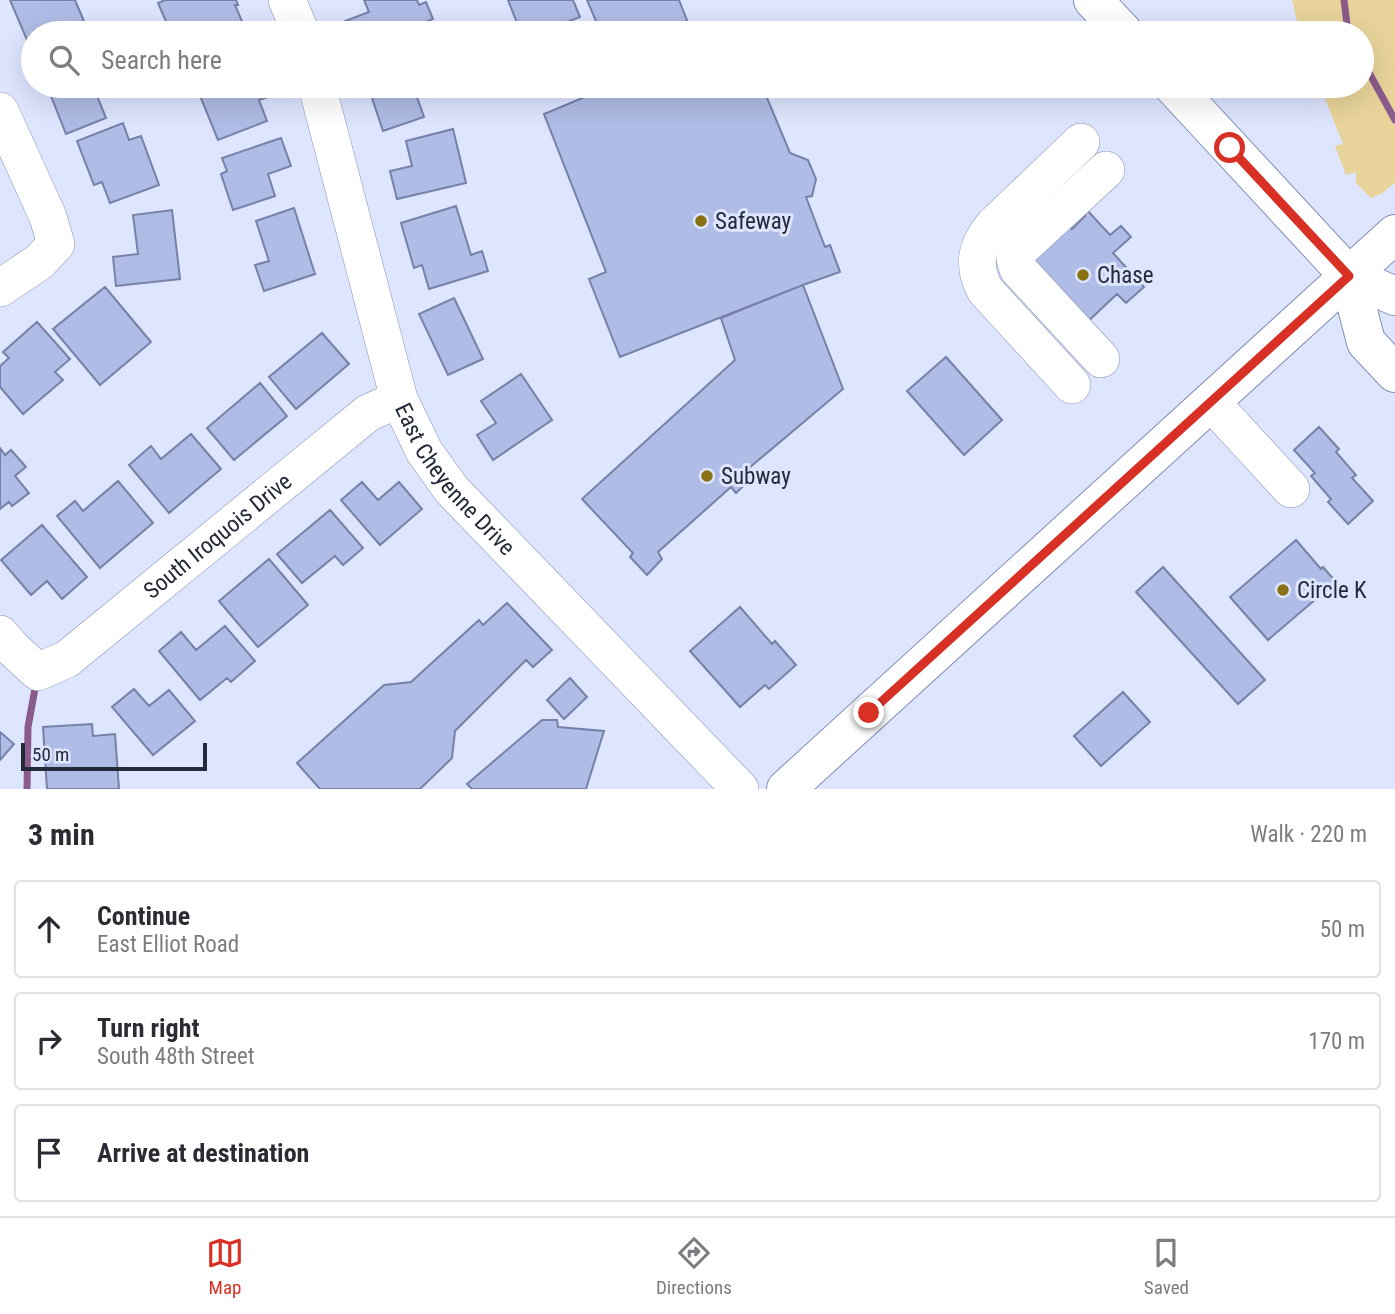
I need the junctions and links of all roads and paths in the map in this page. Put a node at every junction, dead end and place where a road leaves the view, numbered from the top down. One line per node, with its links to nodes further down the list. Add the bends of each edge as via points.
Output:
1 (287, 0): 3 (street)
2 (1094, 0): 4 (main road)
3 (296, 21)
4 (1113, 21)
5 (320, 98): 15 (street, East Cheyenne Drive)
6 (1184, 98): 10 (main road)
7 (0, 111): 11 (street, via 56,244 39,262)
8 (1094, 157): 13 (street, via 999,238 989,260 996,283)
9 (1395, 234): 10 (main road)
10 (1349, 276): 12 (main road); 14 (main road, via 1366,342); 16 (main road)
11 (0, 288)
12 (1395, 296)
13 (1086, 372)
14 (1395, 373)
15 (398, 399): 18 (street, South Iroquois Drive, via 368,414 66,659 38,672); 19 (street, East Cheyenne Drive, via 424,450 452,489)
16 (1211, 402): 17 (street); 20 (main road)
17 (1291, 489)
18 (0, 634)
19 (740, 789)
20 (786, 789)

